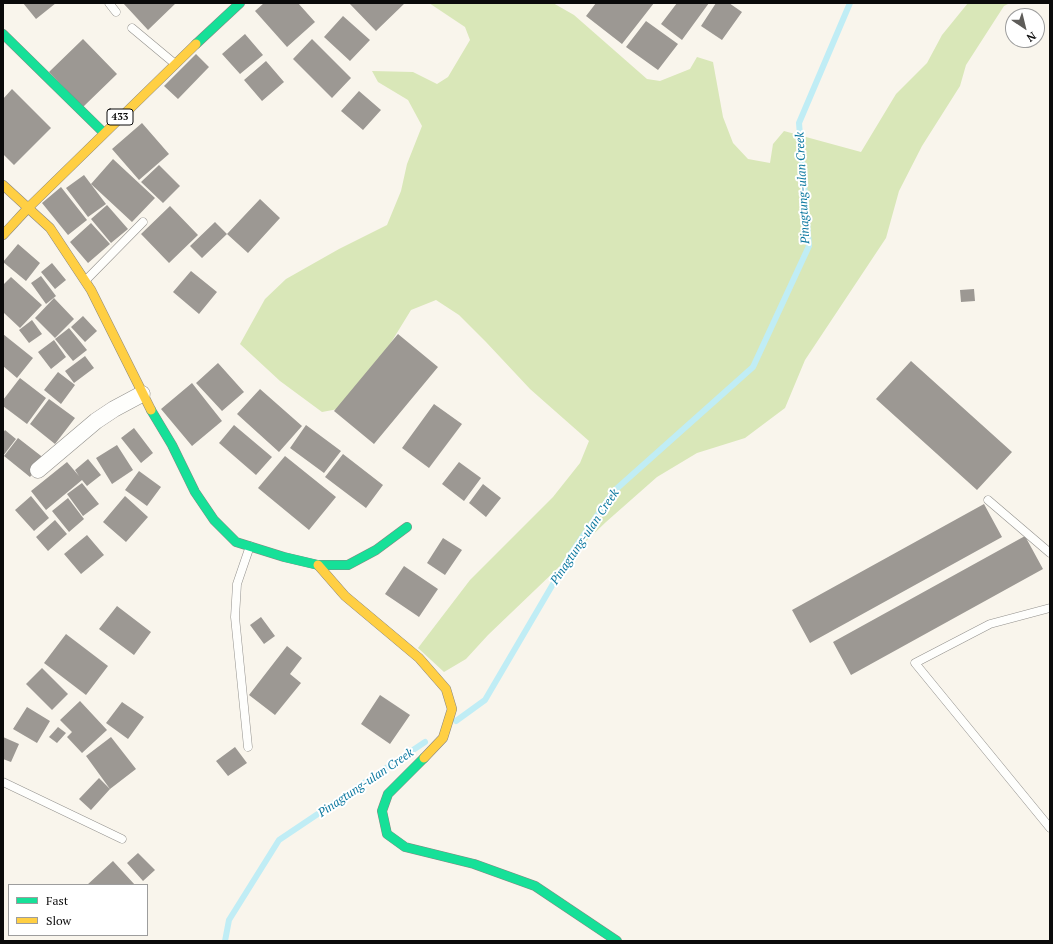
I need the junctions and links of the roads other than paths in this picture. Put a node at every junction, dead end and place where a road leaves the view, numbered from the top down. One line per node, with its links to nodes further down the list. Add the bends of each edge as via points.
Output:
1 (109, 3): 3 (lane)
2 (240, 3): 6 (street, 433)
3 (116, 12)
4 (132, 28): 6 (lane)
5 (3, 34): 7 (street)
6 (175, 64): 7 (street, 433)
7 (104, 133): 9 (street, 433)
8 (3, 185): 9 (street)
9 (28, 208): 11 (street, 433); 12 (street, via 50,228)
10 (143, 222): 12 (lane)
11 (3, 235)
12 (85, 280): 13 (street)
13 (142, 394): 14 (street, via 96,421); 17 (street, via 172,445 195,492 214,520 236,542)
14 (38, 470)
15 (988, 500): 18 (lane)
16 (407, 527): 19 (street, via 376,550 348,565)
17 (250, 546): 19 (street); 21 (lane, via 237,584 235,617)
18 (1050, 553)
19 (318, 565): 25 (street, via 345,596 419,658 446,689 452,709 442,738 388,794 382,811 387,834 405,847 474,864 535,886)
20 (1050, 608): 23 (lane, via 990,624 915,662)
21 (248, 747)
22 (3, 782): 24 (lane)
23 (1050, 828)
24 (122, 839)
25 (617, 941)

